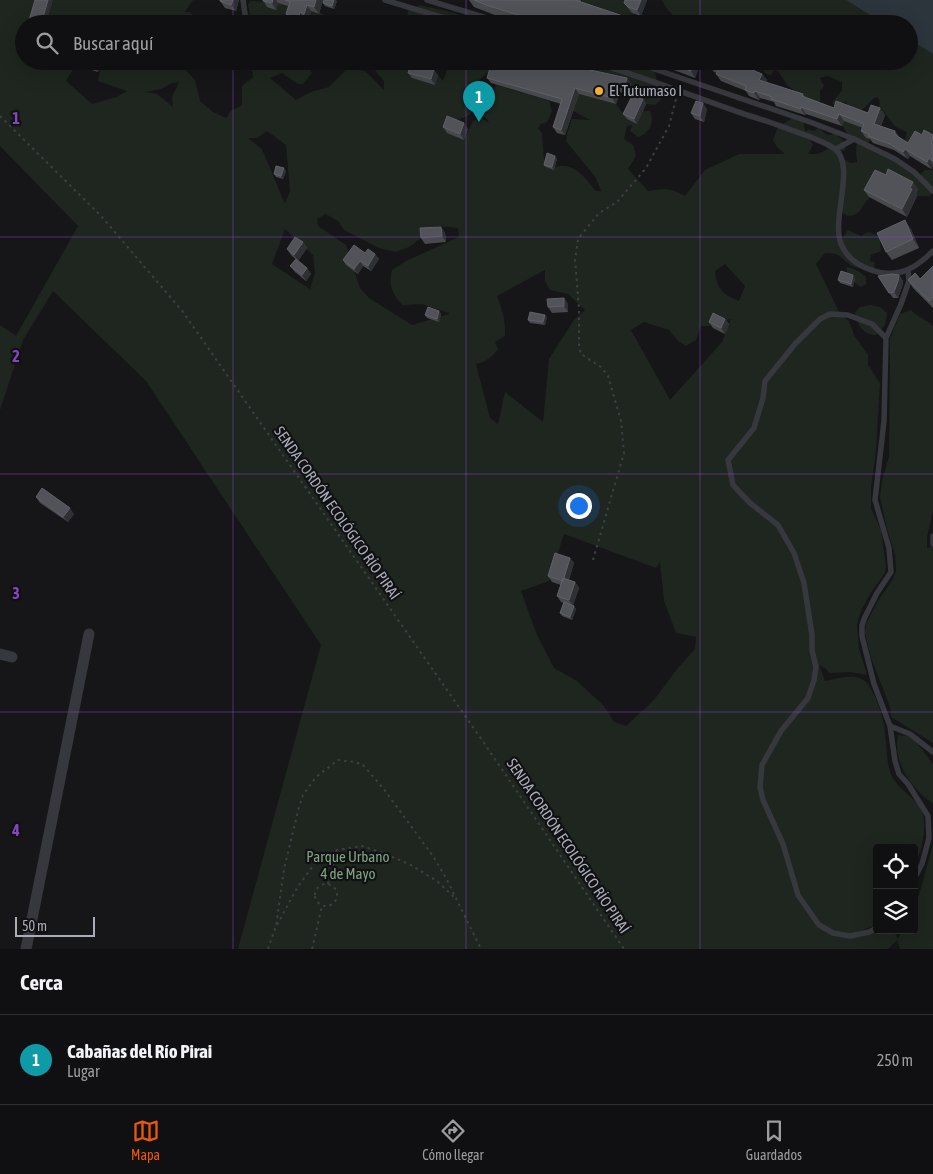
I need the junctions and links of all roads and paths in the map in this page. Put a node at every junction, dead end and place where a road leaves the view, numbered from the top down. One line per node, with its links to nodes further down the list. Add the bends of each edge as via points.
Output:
1 (243, 0): 6 (lane)
2 (385, 0): 5 (lane)
3 (412, 0): 5 (lane)
4 (427, 0): 8 (lane)
5 (409, 8): 7 (lane)
6 (245, 15)
7 (433, 15)
8 (477, 15)
9 (619, 70): 11 (lane)
10 (657, 70): 12 (lane)
11 (678, 92): 14 (lane); 23 (path, via 669,126 646,168 617,202 599,213 578,239 575,260 578,347 581,354 601,367 608,376 621,421 624,453)
12 (777, 111): 14 (lane); 15 (lane)
13 (0, 116): 42 (path, SENDA CORDÓN ECOLÓGICO RÍO PIRAÍ, via 102,217 183,312)
14 (774, 124): 16 (lane)
15 (854, 139): 16 (lane); 17 (lane, via 914,172)
16 (836, 149): 19 (lane, via 843,159 844,170 838,228 841,244 860,265 877,272)
17 (933, 192)
18 (933, 251): 19 (lane)
19 (908, 270): 20 (lane, via 909,281)
20 (886, 338): 27 (lane, via 884,421 875,500 889,548 891,572 865,617 862,636 874,684); 37 (lane, via 872,324 848,314 830,314 820,319 764,381 763,398 754,428 728,460 732,485 778,525 794,553 804,583 816,667 808,698 781,731 762,765 760,786 763,800 783,844 798,895 819,925 850,936)
21 (933, 536): 22 (lane)
22 (933, 544)
23 (592, 560)
24 (89, 634): 38 (street)
25 (0, 654): 26 (street)
26 (12, 657)
27 (890, 726): 28 (lane, via 910,734); 30 (lane, via 899,774)
28 (933, 752)
29 (932, 808): 30 (lane)
30 (925, 812): 32 (lane, via 929,838)
31 (338, 850): 33 (path); 34 (path, via 362,846 383,853 437,881); 36 (path, via 317,860)
32 (918, 872)
33 (328, 884): 35 (path, via 316,890 316,901); 35 (path, via 337,890 337,898 333,904)
34 (458, 900): 36 (path, via 433,856 383,788 363,765 338,760 316,777 303,796 284,869); 41 (path)
35 (322, 906): 40 (path)
36 (276, 926): 39 (path)
37 (873, 930)
38 (26, 949)
39 (268, 949)
40 (312, 949)
41 (481, 949)
42 (624, 949)

